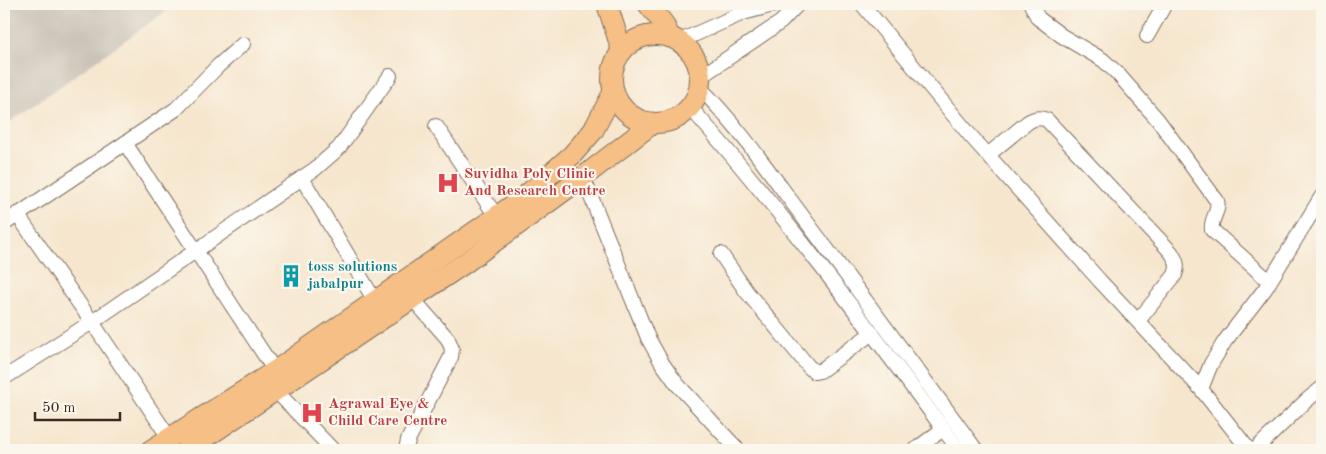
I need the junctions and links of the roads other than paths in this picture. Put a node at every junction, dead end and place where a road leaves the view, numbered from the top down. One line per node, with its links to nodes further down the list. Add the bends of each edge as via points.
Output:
1 (607, 4): 11 (highway)
2 (648, 4): 9 (highway)
3 (777, 4): 9 (street, via 743,13)
4 (798, 4): 13 (street, via 781,22)
5 (862, 4): 19 (street)
6 (1031, 4): 28 (street, via 1038,18 1103,60 1158,120 1217,201 1212,230)
7 (1166, 4): 8 (street)
8 (1147, 36)
9 (675, 39): 11 (highway, via 649,35); 13 (highway, via 694,56 699,66)
10 (242, 44): 18 (street, via 176,109)
11 (622, 51): 14 (highway, via 613,70)
12 (390, 76): 21 (street, via 339,148)
13 (700, 82): 15 (highway); 48 (street)
14 (614, 91): 16 (highway, via 628,113); 24 (highway, via 593,130 572,155 523,198)
15 (690, 107): 16 (highway, via 674,120); 33 (street, via 740,164)
16 (653, 123): 20 (highway)
17 (436, 126): 24 (street)
18 (124, 143): 23 (street); 26 (street)
19 (989, 154): 31 (street); 31 (street, via 1028,122 1036,118 1047,120 1171,252 1178,269)
20 (584, 177): 29 (highway); 45 (street, via 648,338 676,384)
21 (302, 178): 26 (street); 30 (street)
22 (1322, 196): 28 (street)
23 (17, 214): 25 (street); 32 (street)
24 (496, 216): 30 (highway)
25 (4, 224)
26 (195, 252): 32 (street); 34 (street)
27 (721, 254): 33 (street, via 746,291 815,372)
28 (1269, 281): 37 (street, via 1225,341)
29 (412, 298): 38 (highway); 44 (street, via 448,338 452,349)
30 (375, 301): 34 (highway)
31 (1138, 321): 37 (street)
32 (92, 322): 35 (street); 40 (street)
33 (872, 332): 39 (street)
34 (275, 370): 40 (highway)
35 (4, 378)
36 (1322, 388): 50 (street)
37 (1201, 389): 49 (street)
38 (276, 391): 42 (highway); 43 (street)
39 (943, 429): 46 (street); 47 (street)
40 (170, 439): 41 (highway)
41 (151, 450)
42 (187, 450)
43 (333, 450)
44 (406, 450)
45 (738, 450)
46 (915, 450)
47 (958, 450)
48 (976, 450)
49 (1249, 450)
50 (1255, 450)

